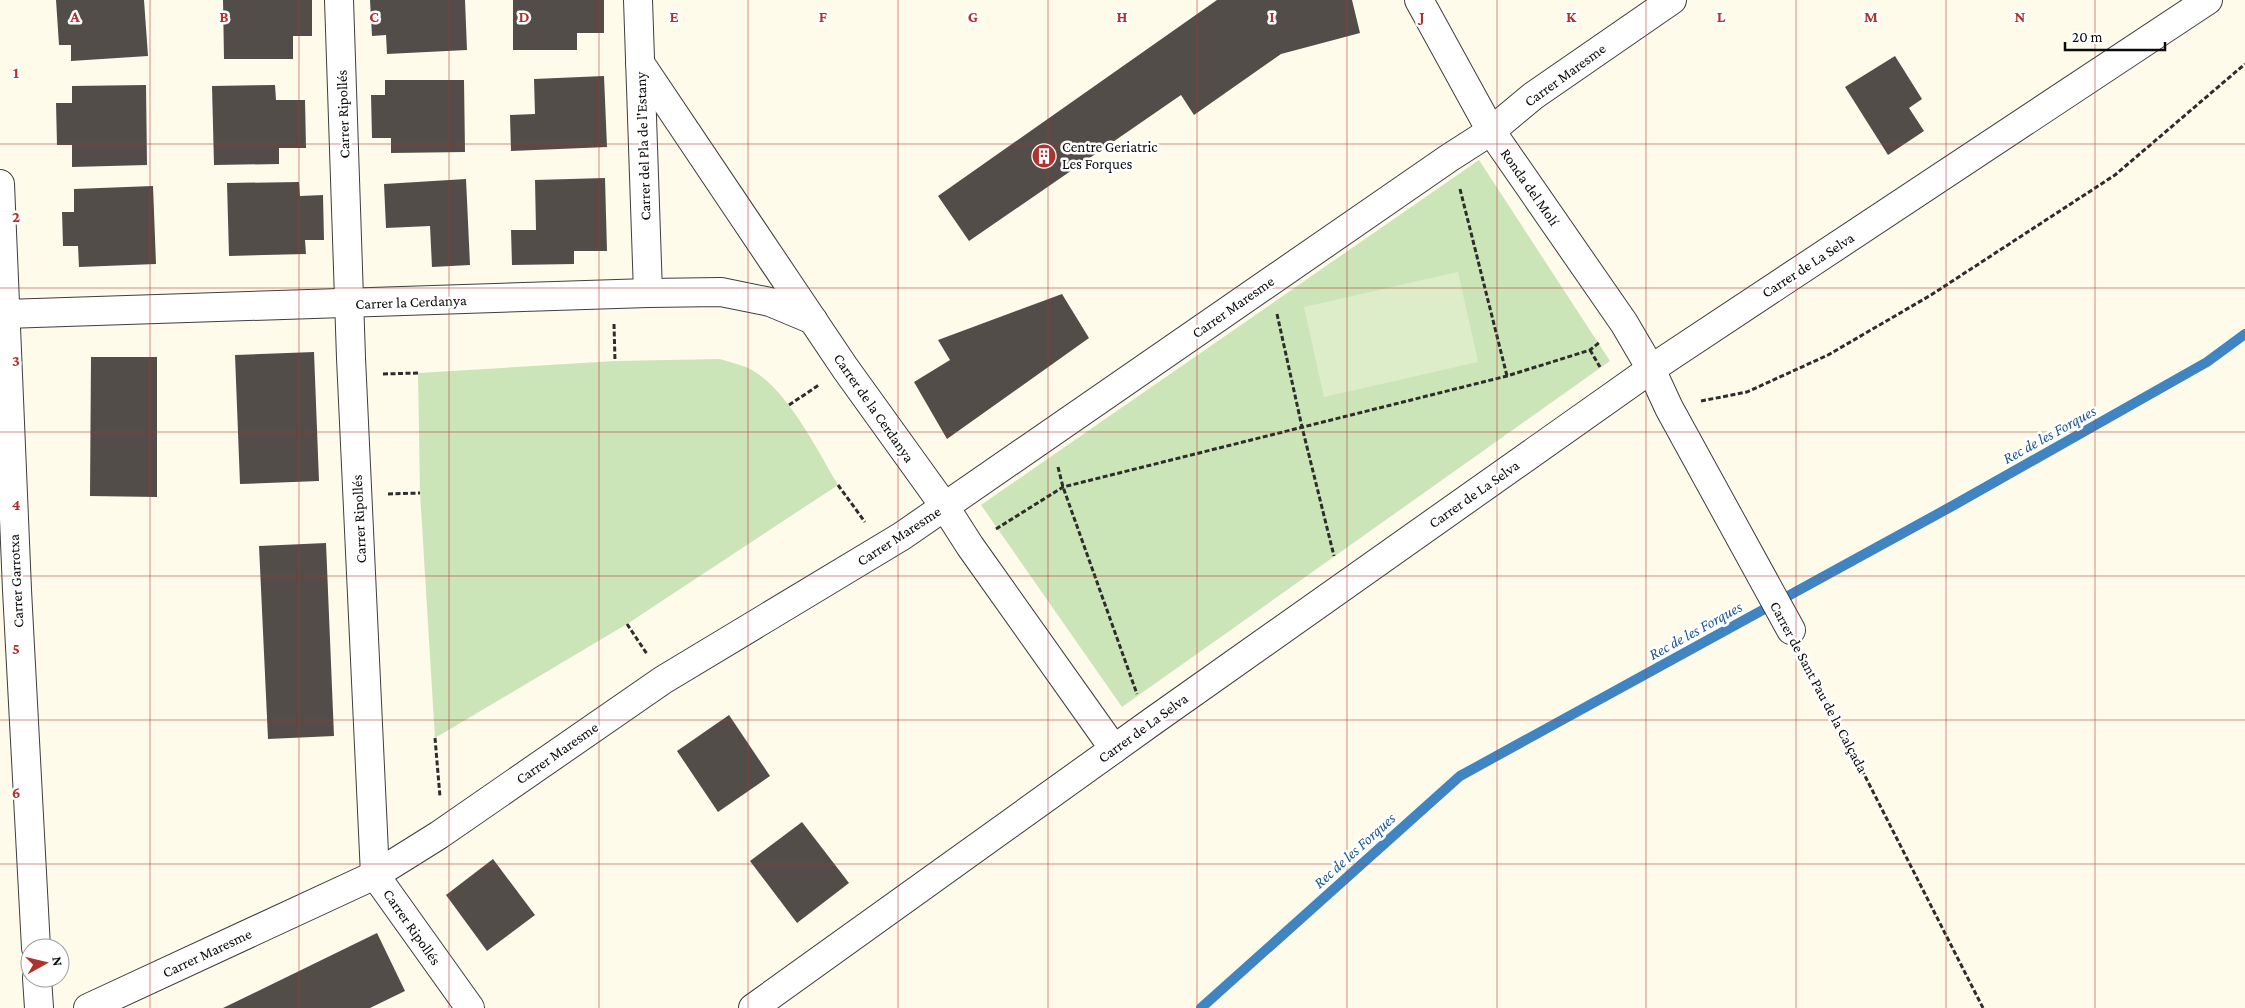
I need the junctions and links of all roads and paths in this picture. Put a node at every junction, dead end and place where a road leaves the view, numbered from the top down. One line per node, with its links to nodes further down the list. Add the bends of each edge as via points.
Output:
1 (340, 0): 14 (street, Carrer Ripollés)
2 (638, 0): 7 (street, Carrer del Pla de l'Estany)
3 (1419, 0): 9 (street, Ronda del Molí)
4 (1672, 0): 9 (street, Carrer Maresme, via 1534,96)
5 (2208, 0): 6 (street, Carrer de La Selva)
6 (2176, 9): 20 (street, Carrer de La Selva)
7 (640, 63): 12 (street, Carrer del Pla de l'Estany); 17 (street, Carrer de la Cerdanya)
8 (2245, 64): 22 (path, via 2115,175 1931,295 1828,355 1747,392)
9 (1490, 131): 10 (street, Carrer Maresme); 18 (street, Ronda del Molí)
10 (1449, 158): 21 (path, via 1454,166); 27 (street, Carrer Maresme)
11 (0, 184): 16 (street, Carrer Garrotxa)
12 (648, 293): 13 (street, Carrer la Cerdanya); 17 (street, Carrer la Cerdanya, via 721,292 770,302)
13 (613, 295): 14 (street, Carrer la Cerdanya); 19 (path)
14 (349, 304): 16 (street, Carrer la Cerdanya); 36 (street, Carrer Ripollés)
15 (1276, 313): 23 (path)
16 (5, 314): 37 (street, Carrer Garrotxa)
17 (813, 320): 27 (street, Carrer de la Cerdanya)
18 (1624, 323): 20 (street, Ronda del Molí); 21 (path, via 1590,350)
19 (615, 361)
20 (1651, 369): 22 (street, Carrer de Sant Pau de la Calçada); 32 (street, Carrer de La Selva)
21 (1507, 376): 23 (path)
22 (1668, 408): 31 (street, Carrer de Sant Pau de la Calçada)
23 (1302, 427): 26 (path); 30 (path)
24 (1056, 458): 26 (path)
25 (838, 485): 28 (path)
26 (1063, 487): 29 (path); 32 (path, via 1140,701)
27 (945, 507): 29 (street, Carrer de la Cerdanya); 35 (street, Carrer Maresme, via 663,680)
28 (866, 523)
29 (970, 546): 34 (street, Carrer de la Cerdanya)
30 (1336, 563)
31 (1791, 630): 43 (path, Carrer de Sant Pau de la Calçada)
32 (1152, 721): 34 (street, Carrer de La Selva)
33 (436, 738): 35 (path, via 441,808)
34 (1114, 749): 42 (street, Carrer de La Selva)
35 (439, 835): 36 (street, Carrer Maresme)
36 (375, 875): 40 (street, Carrer Maresme); 41 (street, Carrer Ripollés)
37 (35, 938)
38 (38, 988): 39 (street)
39 (39, 1008)
40 (88, 1008)
41 (470, 1008)
42 (753, 1008)
43 (1983, 1008)

